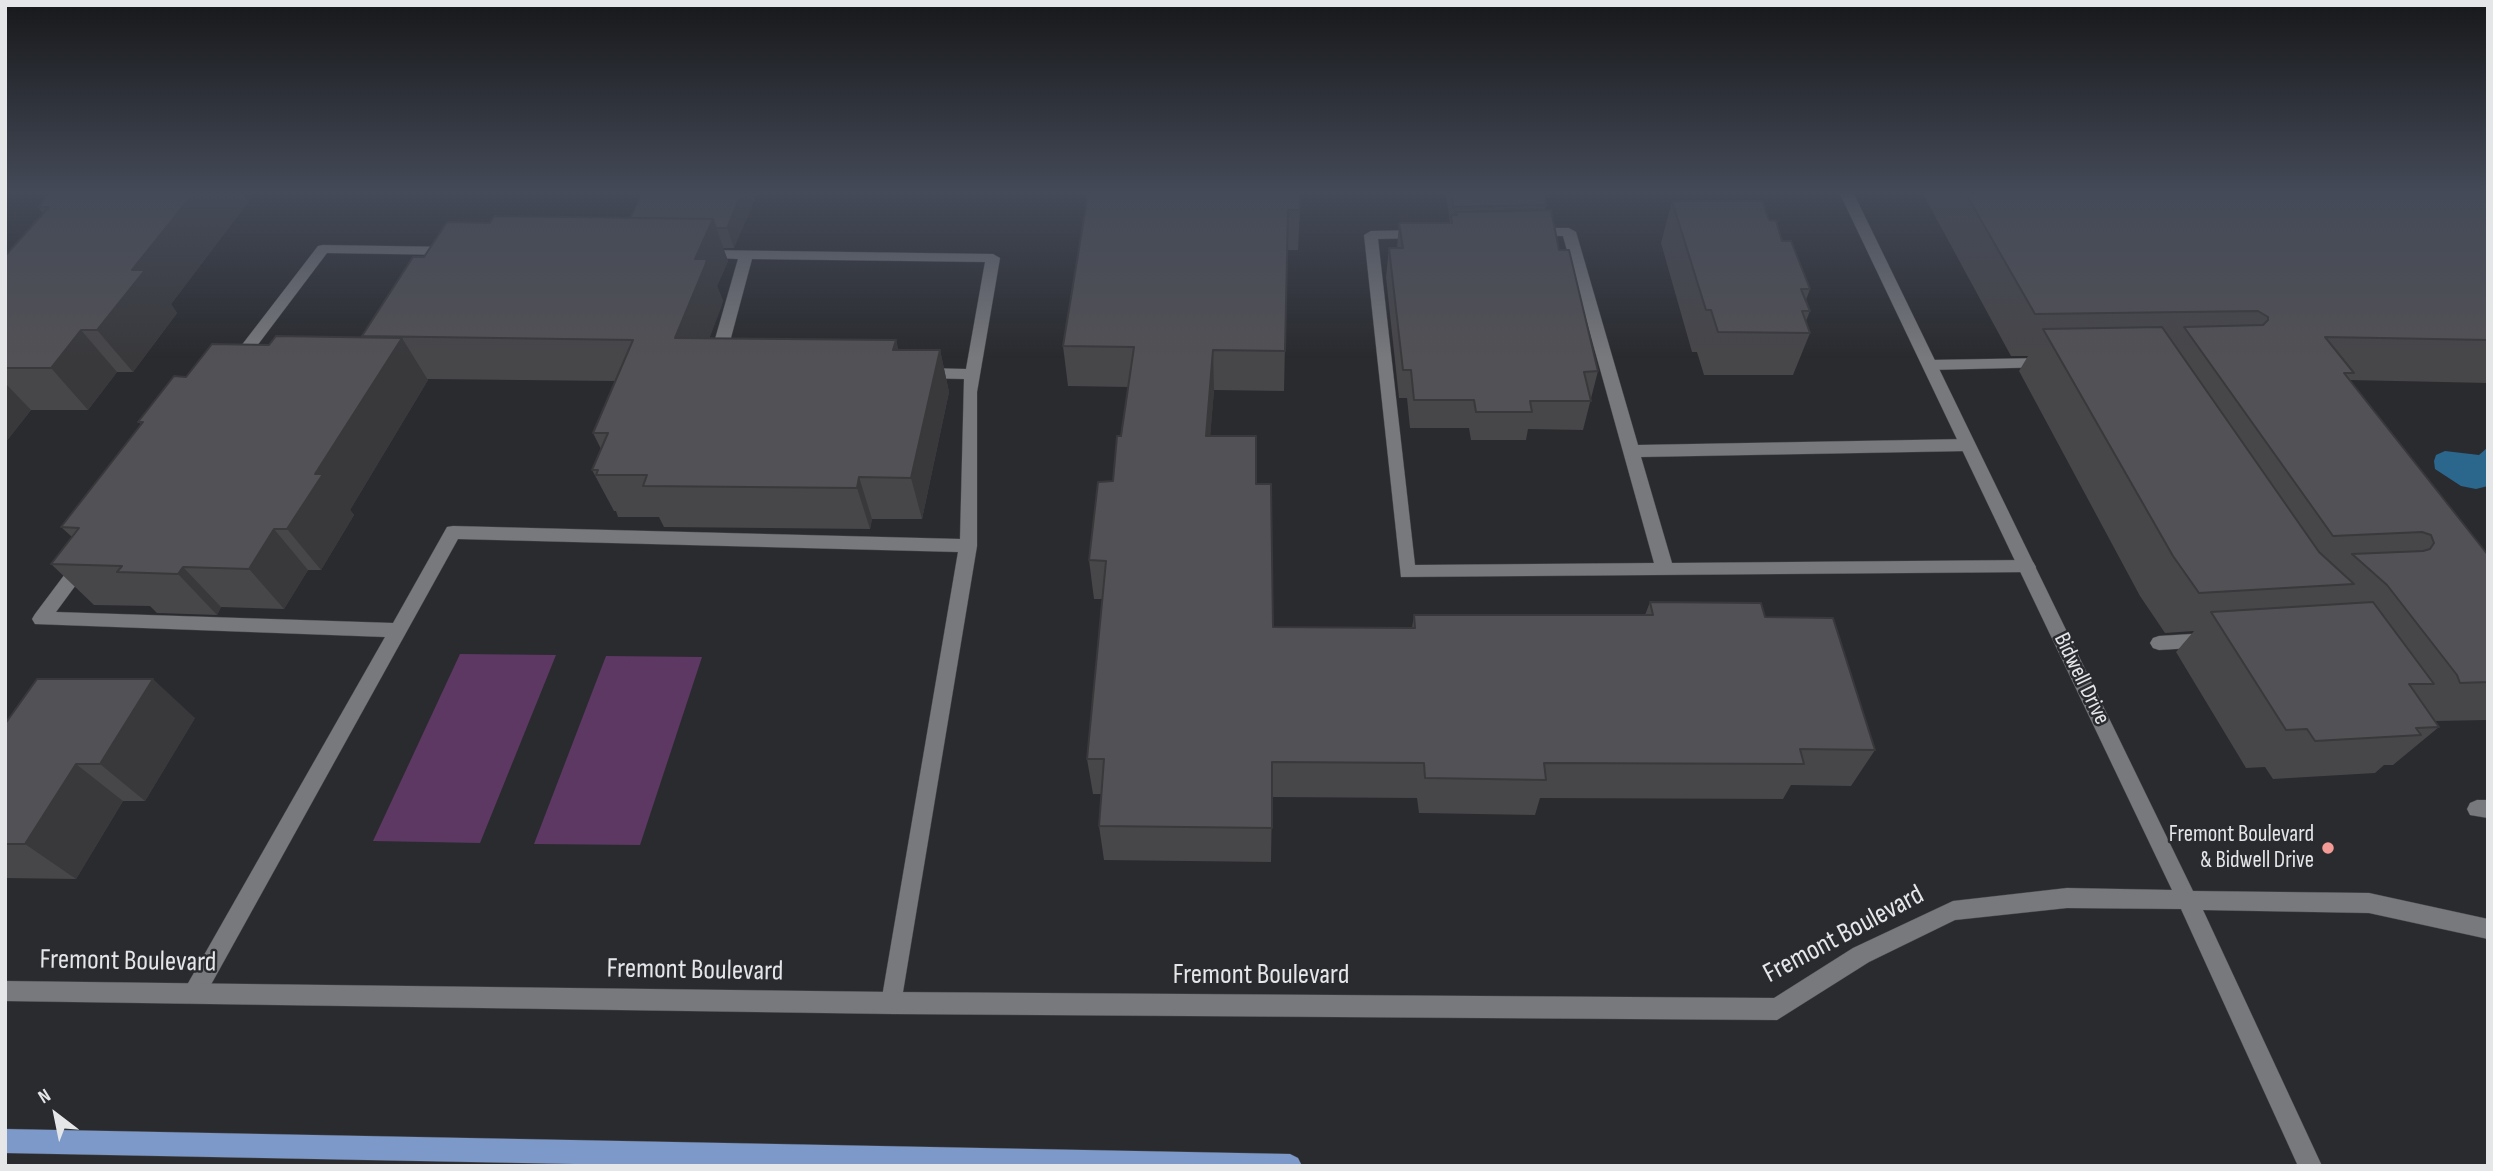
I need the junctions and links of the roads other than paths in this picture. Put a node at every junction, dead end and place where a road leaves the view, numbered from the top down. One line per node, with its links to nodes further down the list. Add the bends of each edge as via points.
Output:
1 (1372, 249): 18 (street, via 1407,572)
2 (1574, 249): 14 (street)
3 (1874, 249): 8 (street, Bidwell Drive)
4 (473, 251): 12 (street, via 323,249)
5 (691, 254): 6 (street)
6 (746, 255): 9 (street, via 714,370); 11 (street, via 993,258)
7 (2056, 363): 8 (street)
8 (1930, 365): 13 (street, Bidwell Drive)
9 (727, 370)
10 (906, 373): 11 (street)
11 (972, 374): 15 (street)
12 (223, 379)
13 (1968, 445): 14 (street); 17 (street, Bidwell Drive)
14 (1631, 451): 18 (street)
15 (968, 546): 19 (street, via 453,532); 26 (street)
16 (90, 554): 19 (street, via 41,619)
17 (2026, 567): 18 (street); 22 (street, Bidwell Drive)
18 (1665, 570)
19 (398, 630): 25 (street)
20 (2228, 639): 21 (street)
21 (2159, 643)
22 (2187, 899): 23 (street, Fremont Boulevard, via 2369,903); 26 (street, Fremont Boulevard, via 2067,898 1953,911 1861,955 1777,1009); 29 (street, Bidwell Drive)
23 (2488, 929)
24 (5, 990): 25 (street, Fremont Boulevard)
25 (195, 992): 26 (street, Fremont Boulevard)
26 (892, 1003)
27 (5, 1141): 28 (main road)
28 (1290, 1166)
29 (2310, 1166)

